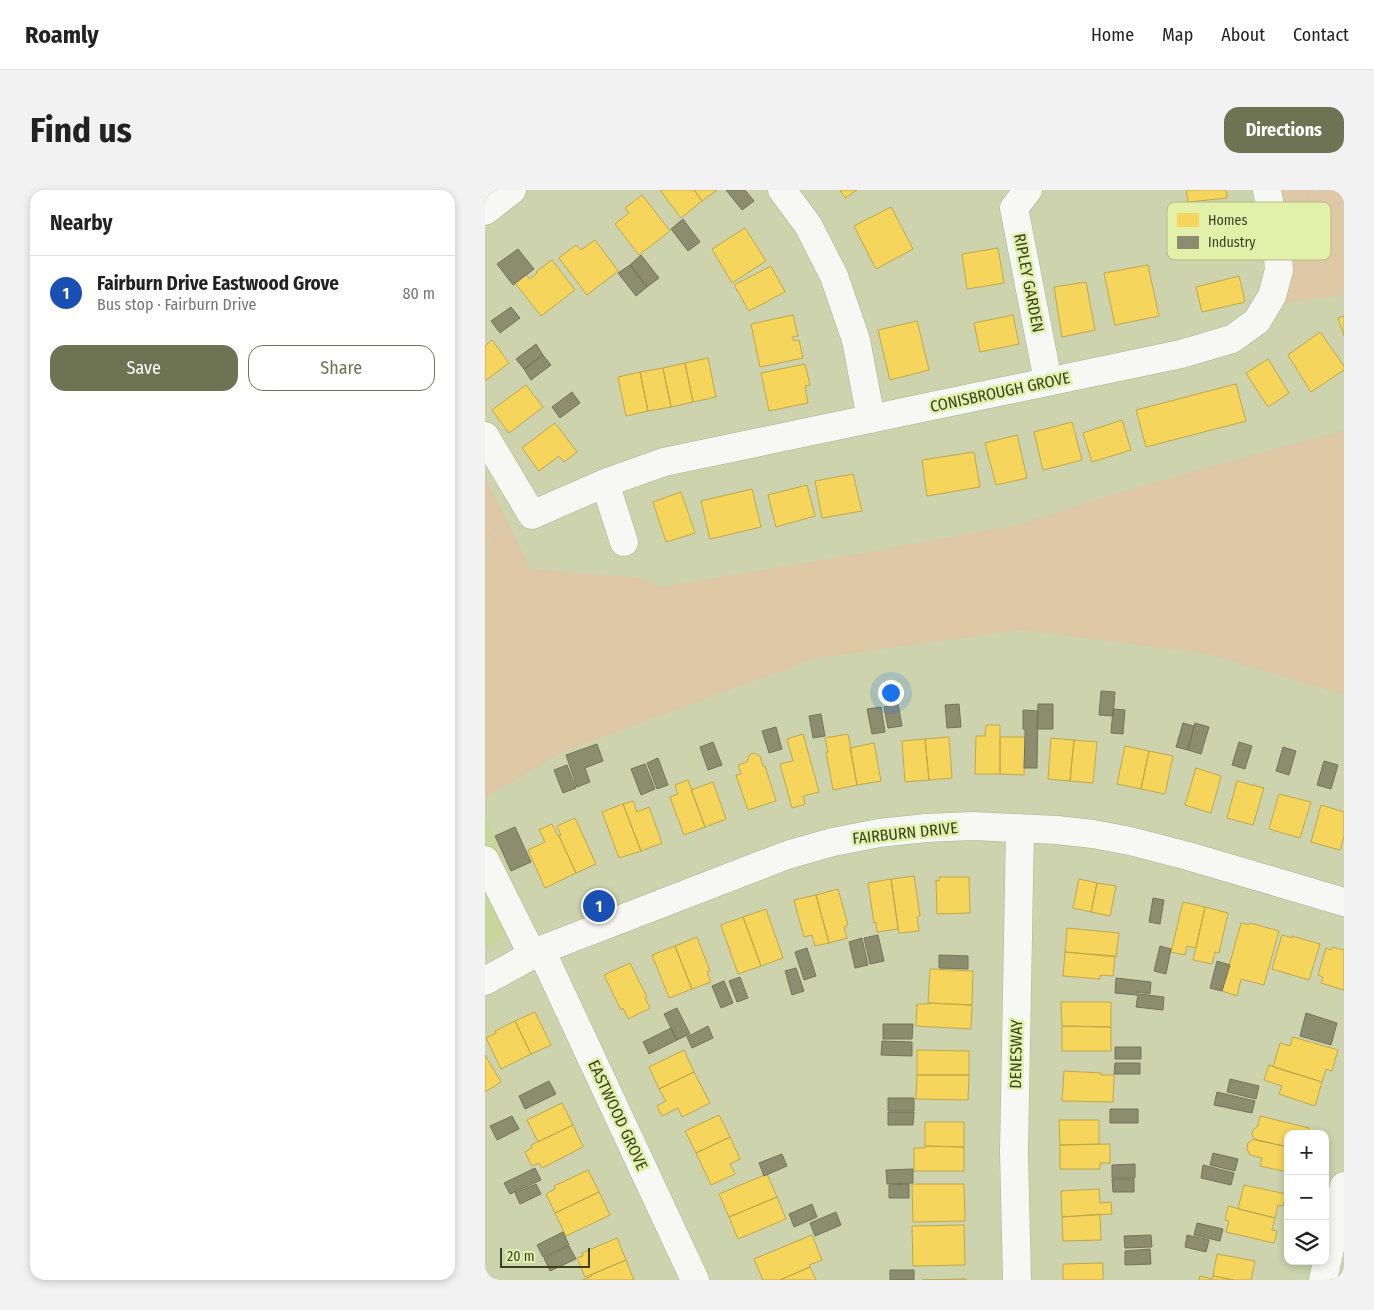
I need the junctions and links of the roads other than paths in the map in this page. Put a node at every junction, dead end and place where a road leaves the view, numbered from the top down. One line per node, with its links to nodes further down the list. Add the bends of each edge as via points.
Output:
1 (512, 190): 4 (street)
2 (782, 190): 7 (street, via 808,225 834,276 856,340)
3 (1029, 190): 6 (street, RIPLEY GARDEN, via 1014,208)
4 (485, 211)
5 (1278, 260): 6 (street, CONISBROUGH GROVE, via 1272,296 1257,321 1232,339 1181,354)
6 (1048, 381): 7 (street, CONISBROUGH GROVE)
7 (871, 419): 9 (street, CONISBROUGH GROVE, via 664,462)
8 (485, 436): 9 (street, CONISBROUGH GROVE, via 529,510)
9 (605, 483): 10 (street)
10 (624, 542)
11 (1020, 828): 13 (street, FAIRBURN DRIVE, via 1093,834 1130,841); 14 (street, FAIRBURN DRIVE, via 926,828 833,842 787,855); 18 (street, DENESWAY, via 1014,1152)
12 (485, 860): 14 (street, EASTWOOD GROVE)
13 (1344, 902)
14 (537, 952): 15 (street, FAIRBURN DRIVE); 17 (street, EASTWOOD GROVE)
15 (485, 981)
16 (1344, 1186): 19 (street)
17 (695, 1280)
18 (1017, 1280)
19 (1323, 1280)

